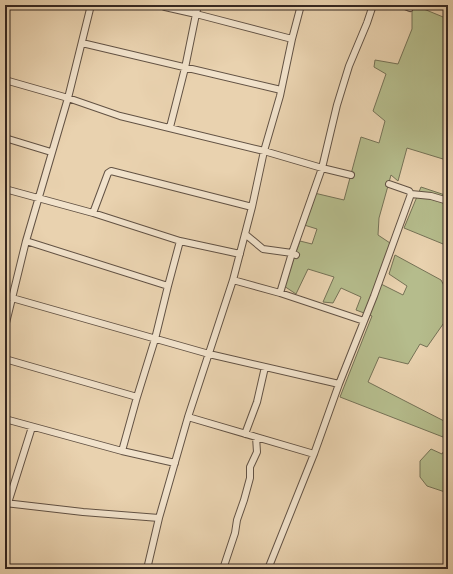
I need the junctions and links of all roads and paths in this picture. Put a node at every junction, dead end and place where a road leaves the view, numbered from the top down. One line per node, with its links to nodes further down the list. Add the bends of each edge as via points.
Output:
1 (91, 5): 10 (street)
2 (198, 5): 8 (street)
3 (301, 5): 9 (street)
4 (373, 5): 19 (street, via 349,66)
5 (403, 5): 7 (street)
6 (165, 7): 8 (street)
7 (410, 8)
8 (196, 14): 9 (street); 11 (street)
9 (292, 39): 13 (street)
10 (82, 43): 11 (street); 14 (street)
11 (185, 68): 13 (street); 15 (street)
12 (5, 80): 14 (street)
13 (281, 90): 17 (street)
14 (68, 98): 15 (street, via 120,116); 18 (street)
15 (170, 127): 17 (street)
16 (5, 138): 18 (street)
17 (264, 151): 19 (street); 26 (street)
18 (51, 152): 24 (street)
19 (322, 168): 20 (street); 32 (street)
20 (351, 175)
21 (389, 184): 23 (street)
22 (5, 189): 24 (street)
23 (411, 194): 25 (street); 38 (street)
24 (38, 198): 27 (street); 29 (street)
25 (448, 201)
26 (252, 207): 27 (street, via 111,171); 28 (street)
27 (93, 213): 30 (street)
28 (245, 234): 31 (street); 32 (street, via 263,249)
29 (26, 241): 34 (street); 37 (street)
30 (180, 241): 31 (street); 34 (street)
31 (240, 254): 33 (street)
32 (294, 254): 35 (street)
33 (233, 280): 35 (street); 41 (street)
34 (168, 286): 40 (street)
35 (280, 293): 38 (street)
36 (5, 296): 37 (street)
37 (12, 298): 39 (street); 40 (street)
38 (364, 321): 44 (street)
39 (5, 327)
40 (155, 339): 41 (street); 45 (street)
41 (209, 354): 43 (street); 46 (street)
42 (5, 359): 45 (street)
43 (265, 367): 44 (street); 49 (street, via 257,402)
44 (339, 384): 52 (street)
45 (136, 397): 51 (street)
46 (188, 417): 49 (street); 53 (street)
47 (5, 419): 48 (street)
48 (32, 427): 51 (street); 54 (street)
49 (245, 434): 50 (street)
50 (256, 437): 52 (street); 57 (street, via 257,452 250,468 250,478)
51 (122, 451): 53 (street)
52 (314, 454): 58 (street)
53 (175, 463): 55 (street)
54 (6, 503): 55 (street)
55 (159, 518): 56 (street)
56 (147, 569)
57 (223, 569)
58 (268, 569)

